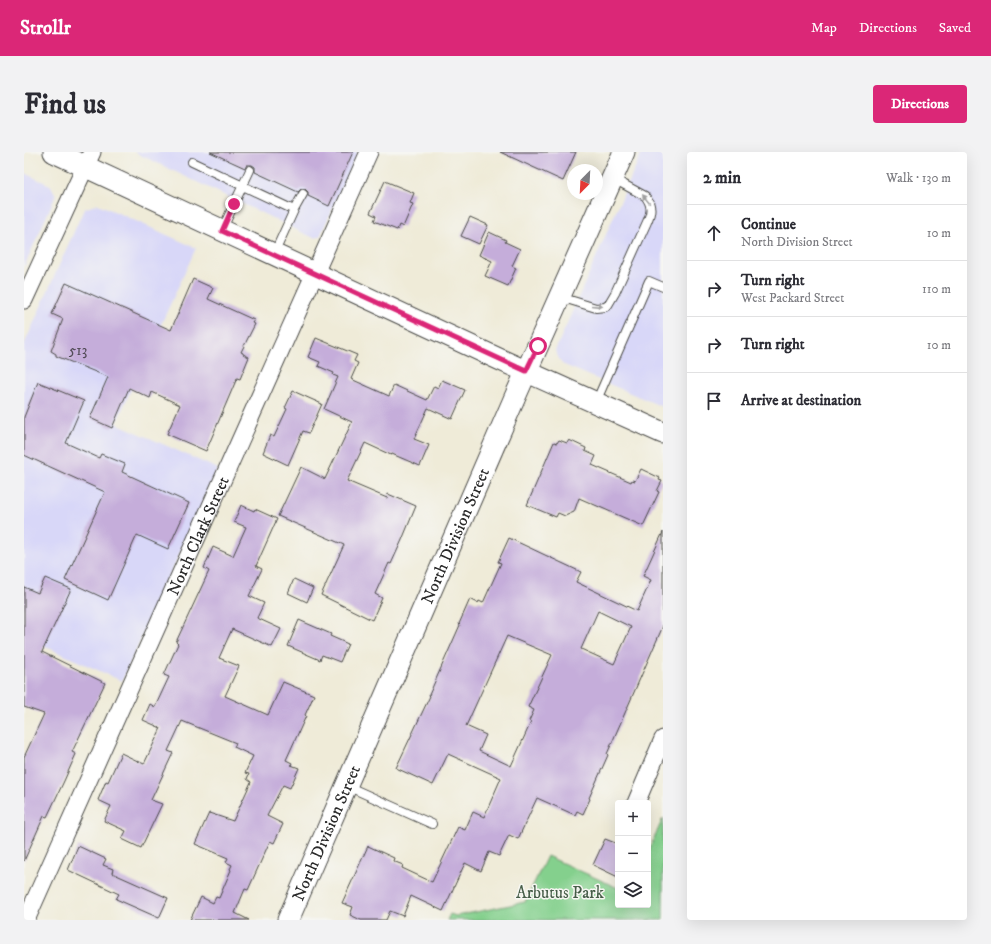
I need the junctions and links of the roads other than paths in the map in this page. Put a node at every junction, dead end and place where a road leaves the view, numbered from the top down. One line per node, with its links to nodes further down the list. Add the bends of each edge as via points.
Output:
1 (54, 152): 4 (street)
2 (369, 152): 13 (street, North Clark Street)
3 (624, 152): 7 (street, North Division Street)
4 (89, 159): 11 (street); 16 (street)
5 (192, 162): 8 (lane)
6 (250, 170): 8 (lane)
7 (612, 178): 15 (street, North Division Street); 15 (lane, one-way to 7, via 602,308 608,305 615,292 651,210 645,196)
8 (242, 186): 10 (lane); 11 (lane)
9 (303, 194): 10 (lane)
10 (294, 210): 12 (lane)
11 (222, 231): 12 (street)
12 (274, 255): 13 (street)
13 (314, 274): 17 (street); 24 (street, North Clark Street)
14 (663, 287): 18 (lane, via 649,281)
15 (559, 297): 17 (street, North Division Street)
16 (24, 300)
17 (526, 371): 18 (street); 21 (street, North Division Street)
18 (595, 402): 19 (street)
19 (663, 433)
20 (663, 739): 22 (street)
21 (347, 786): 23 (lane); 25 (street, North Division Street)
22 (637, 800)
23 (432, 824)
24 (26, 920)
25 (288, 920)

